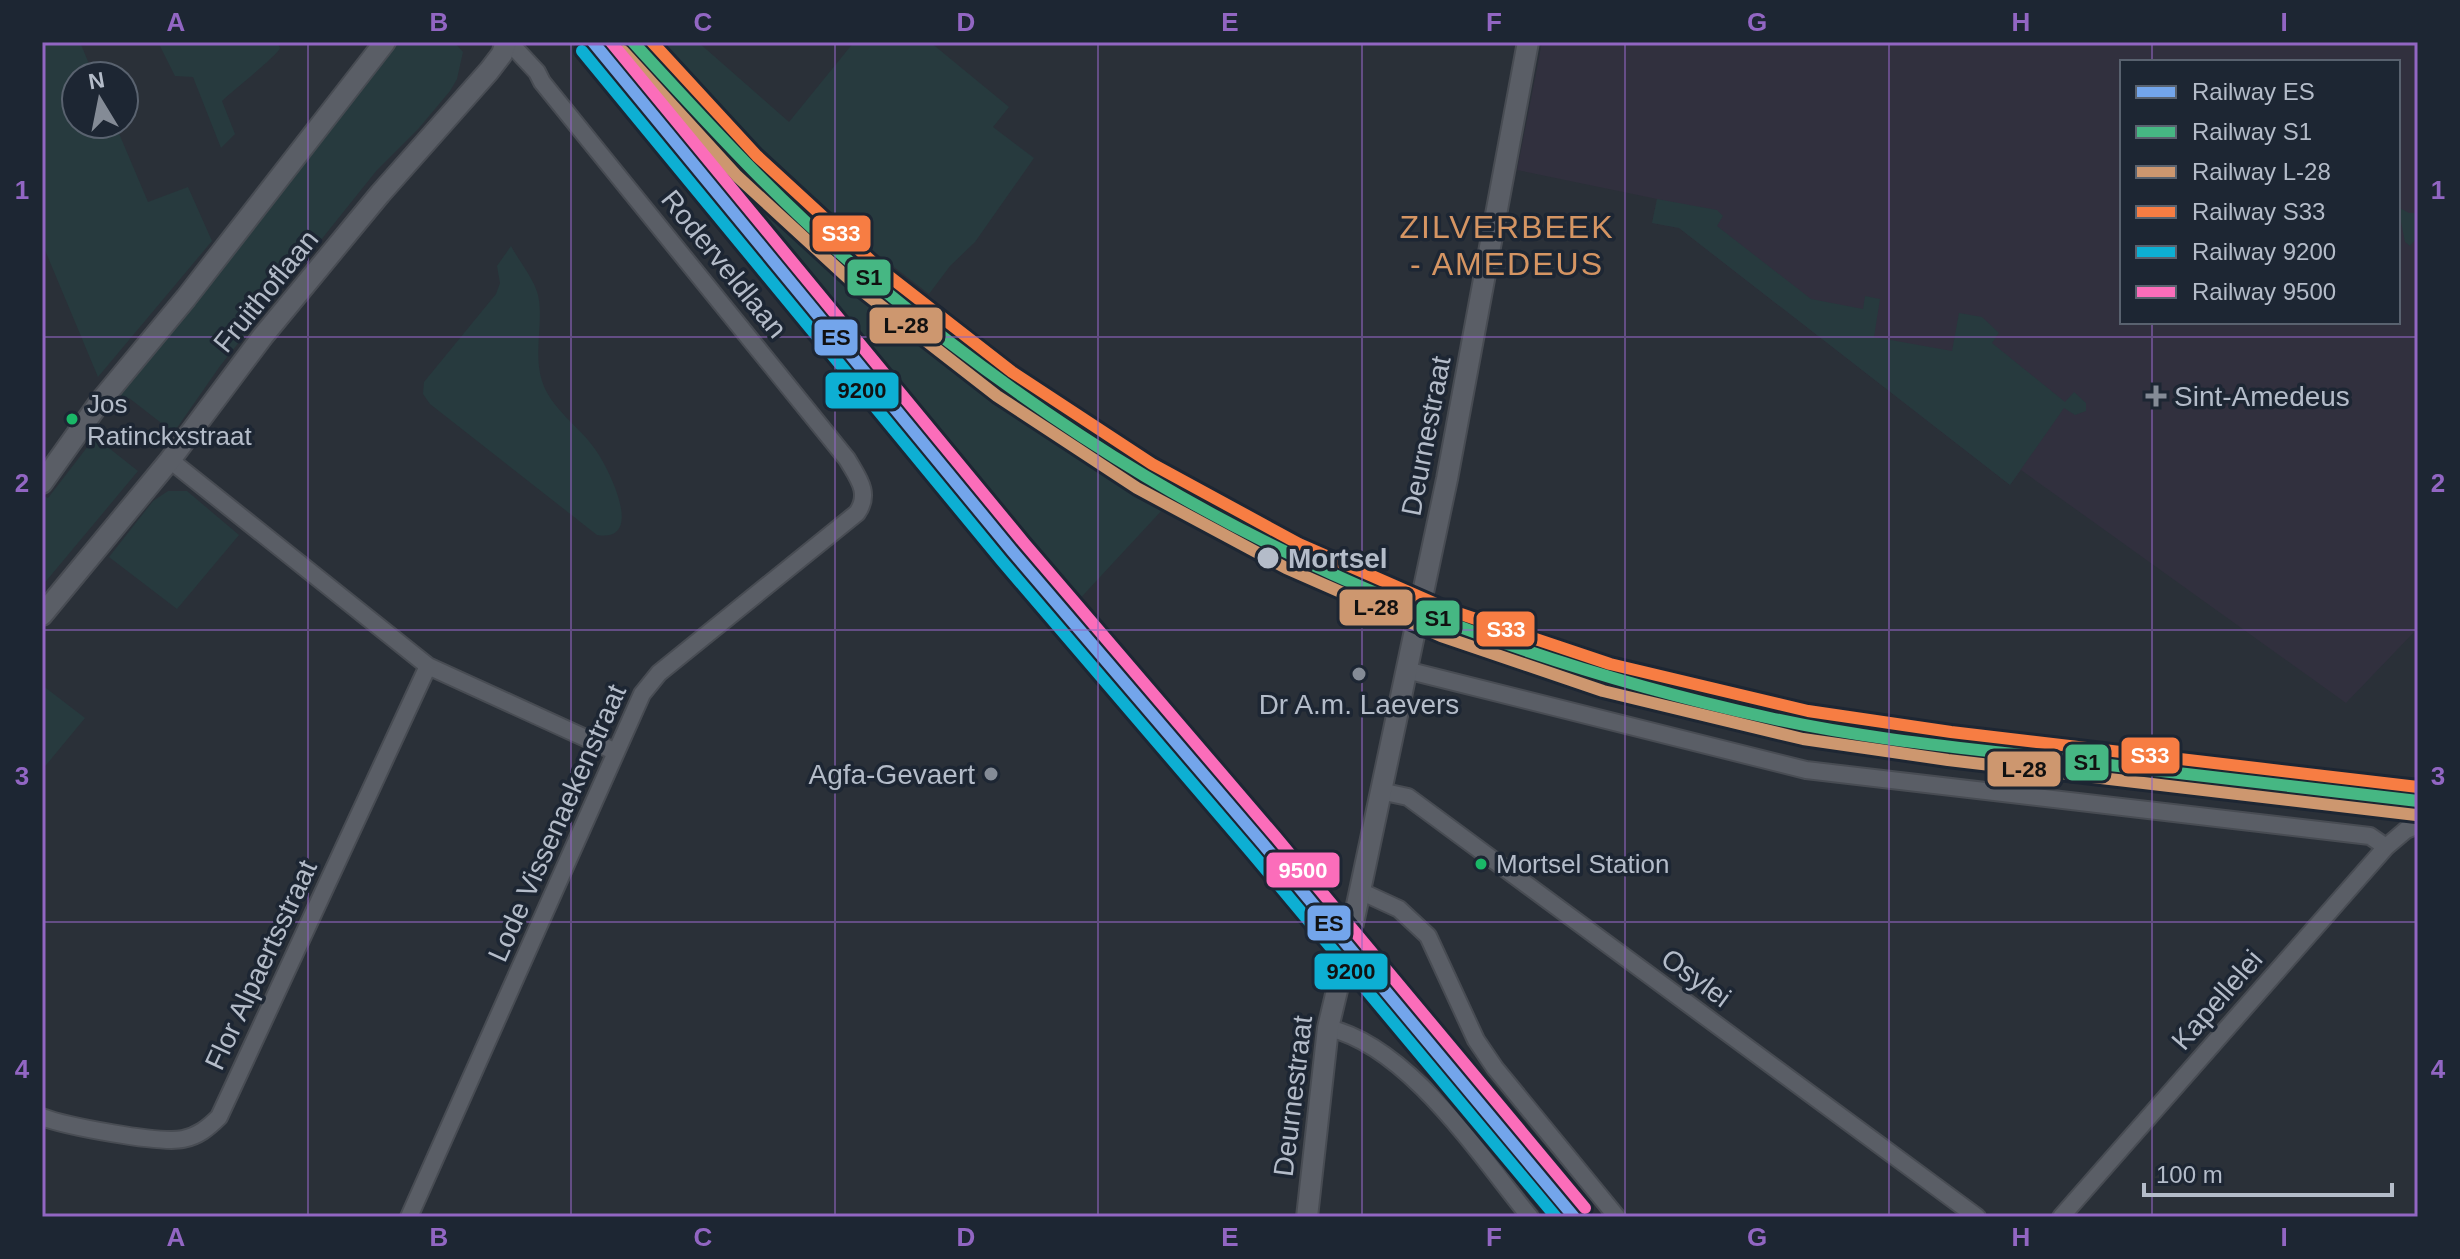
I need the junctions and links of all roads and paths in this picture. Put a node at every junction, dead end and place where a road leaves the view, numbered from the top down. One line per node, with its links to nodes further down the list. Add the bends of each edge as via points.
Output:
1 (385, 42): 6 (street, Fruithoflaan, via 99,403)
2 (1528, 42): 9 (street, Deurnestraat)
3 (503, 45): 4 (street, Fruithoflaan); 5 (street, Roderveldlaan, via 542,82 847,459)
4 (163, 454): 7 (street, Fruithoflaan); 8 (street)
5 (860, 482): 10 (street, Lode Vissenaekenstraat, via 864,497 857,513 649,683)
6 (42, 483)
7 (42, 615)
8 (428, 666): 10 (street); 16 (street, Flor Alpaertsstraat, via 219,1117 195,1136 163,1140)
9 (1406, 670): 11 (street, Deurnestraat); 13 (street, via 1806,770 2370,836)
10 (616, 752): 17 (street, Lode Vissenaekenstraat)
11 (1380, 791): 14 (street, Deurnestraat); 21 (street, Osylei, via 1408,797)
12 (2418, 825): 13 (street, Kapellelei)
13 (2386, 847): 22 (street, Kapellelei)
14 (1360, 891): 15 (street, Deurnestraat); 20 (street, via 1399,909 1428,936 1488,1059)
15 (1328, 1028): 18 (street, Deurnestraat); 19 (street, via 1351,1035 1417,1080)
16 (42, 1117)
17 (409, 1217)
18 (1307, 1217)
19 (1530, 1217)
20 (1617, 1217)
21 (1977, 1217)
22 (2061, 1217)

